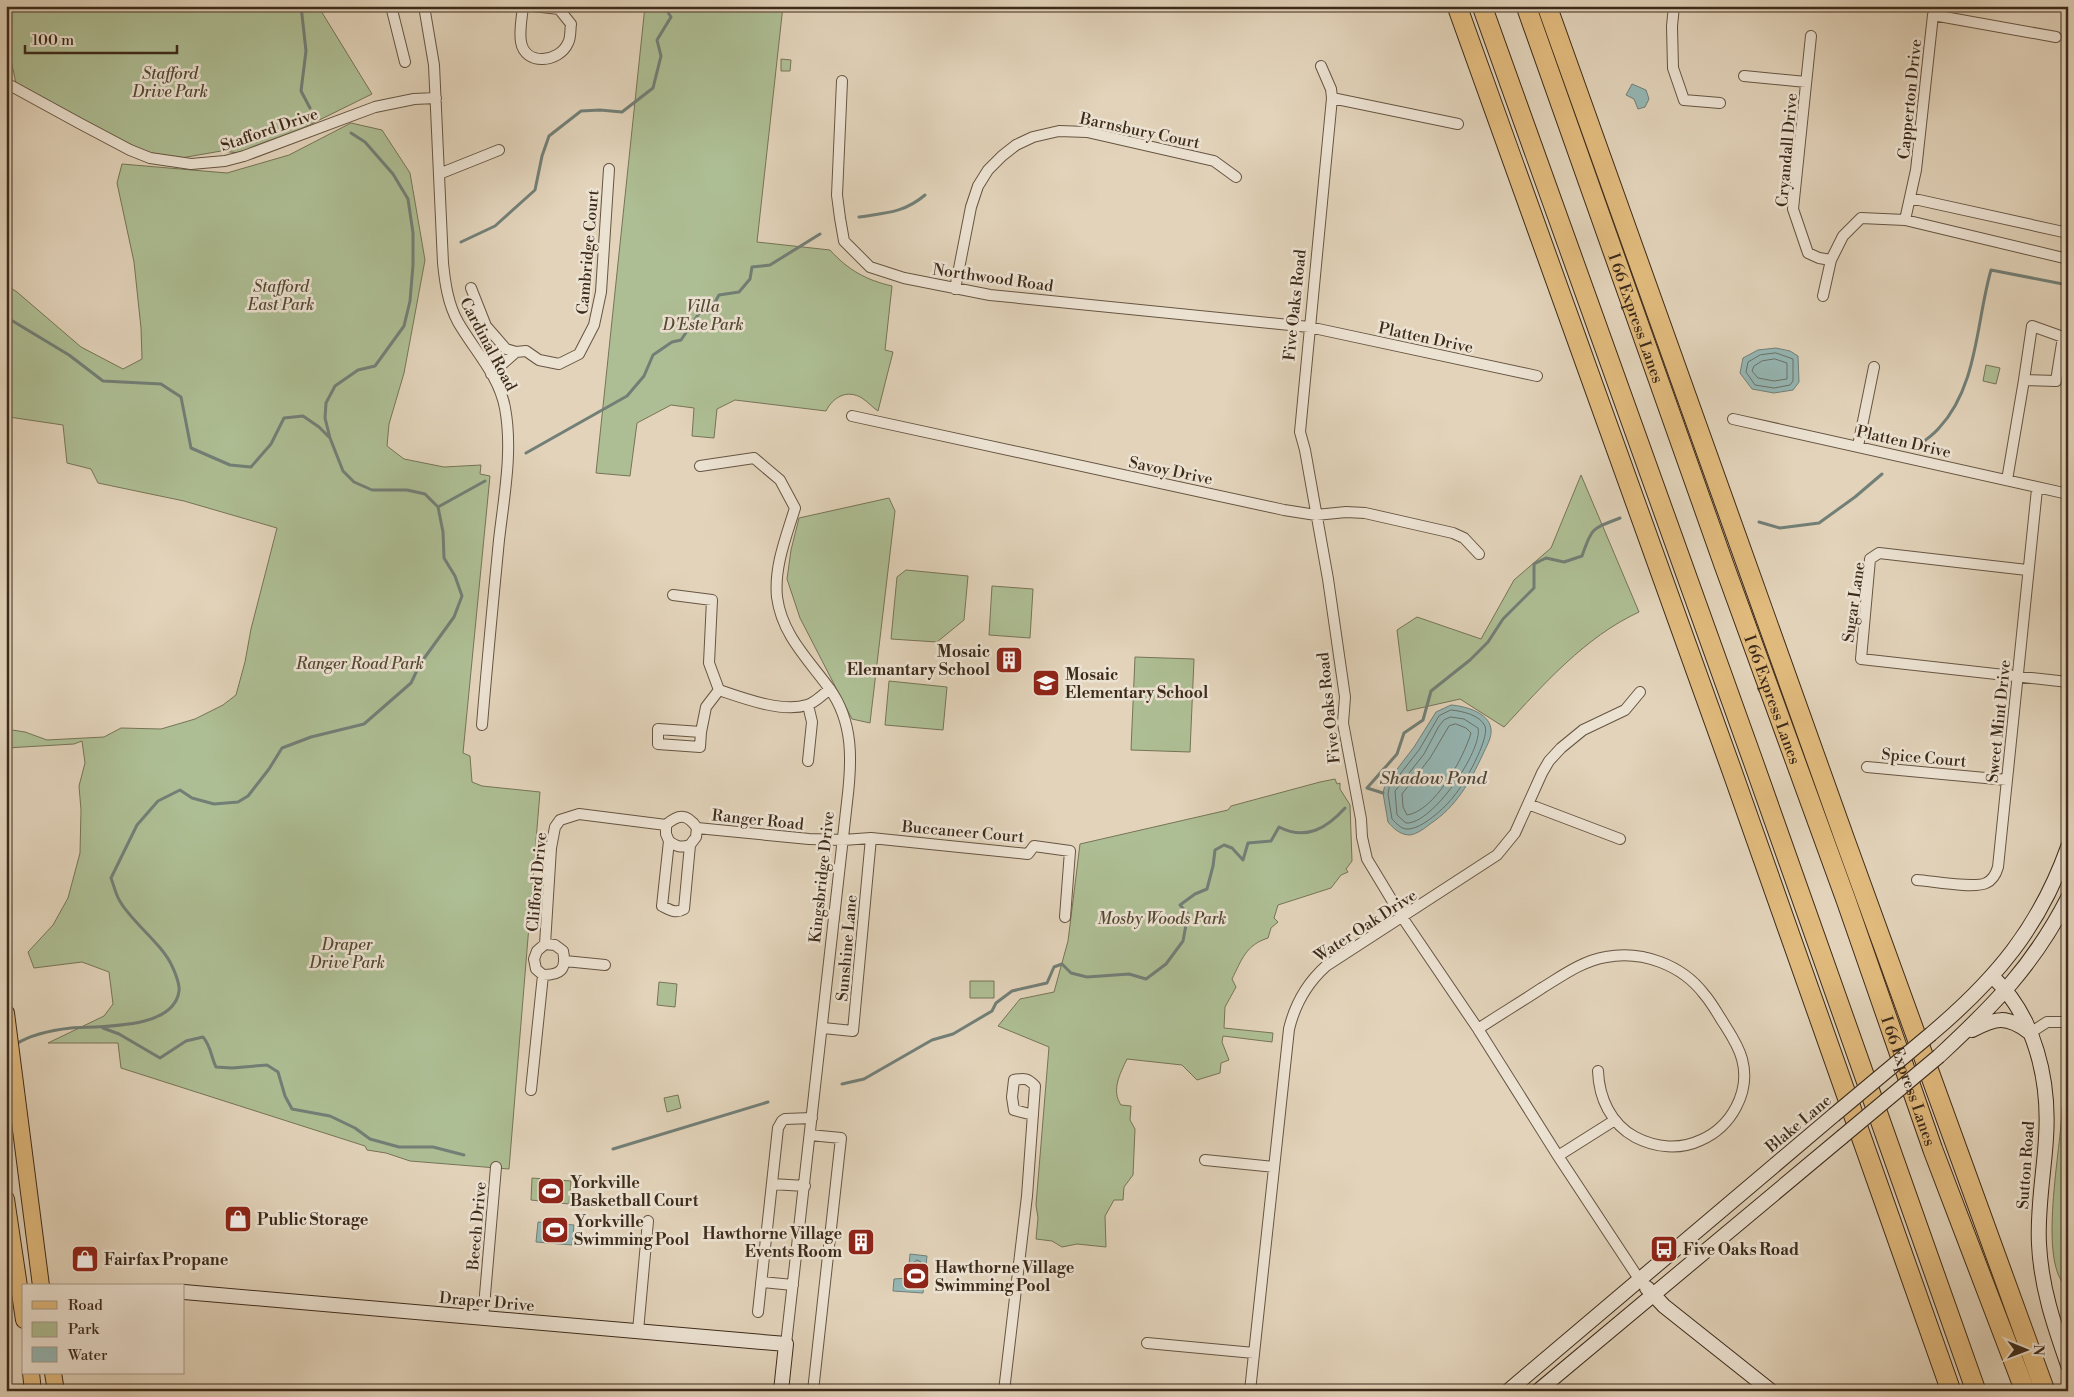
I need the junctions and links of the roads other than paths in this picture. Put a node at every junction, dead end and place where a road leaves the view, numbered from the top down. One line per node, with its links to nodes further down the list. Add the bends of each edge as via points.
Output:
1 (392, 6): 12 (street)
2 (424, 6): 18 (street, Cardinal Road)
3 (523, 6): 4 (street, via 521,43 528,53 537,59 547,60 560,55 569,42 571,24 559,9)
4 (533, 6)
5 (1457, 6): 129 (highway)
6 (1482, 6): 130 (highway)
7 (1526, 6): 131 (highway, I 66 Express Lanes, via 1933,1150)
8 (1547, 6): 132 (highway)
9 (1674, 6): 20 (street, via 1673,68 1684,100)
10 (1811, 36): 16 (street, Cryandall Drive)
11 (2056, 36): 26 (street, Capperton Drive, via 1933,14)
12 (405, 62)
13 (1320, 66): 19 (street, Five Oaks Road)
14 (1744, 76): 16 (street, Cryandall Drive)
15 (842, 82): 32 (street, Northwood Road, via 837,195 844,241 870,267)
16 (1806, 82): 30 (street, Cryandall Drive, via 1793,208 1808,253)
17 (6, 83): 18 (street, Stafford Drive, via 130,150 164,162 191,164 244,156 382,105)
18 (436, 98): 24 (street, Cardinal Road)
19 (1332, 98): 21 (street); 34 (street, Five Oaks Road)
20 (1720, 103)
21 (1458, 124)
22 (499, 150): 24 (street)
23 (609, 169): 35 (street, Cambridge Court, via 601,292 594,326 579,354 559,364 539,360 526,351)
24 (439, 174): 37 (street, Cardinal Road, via 446,290 457,320)
25 (1236, 177): 32 (street, Barnsbury Court, via 1214,160 1087,132 1059,130 1032,136 1002,156 978,186)
26 (1910, 198): 27 (street, Capperton Drive); 28 (street)
27 (1905, 220): 29 (street); 30 (street, via 1861,218 1843,236)
28 (2068, 233)
29 (2068, 259)
30 (1831, 260): 33 (street)
31 (471, 288): 35 (street, Cambridge Court, via 486,326 506,349)
32 (955, 289): 34 (street, Northwood Road)
33 (1823, 296)
34 (1309, 327): 38 (street, Platten Drive); 47 (street, Five Oaks Road, via 1300,432)
35 (516, 352): 37 (street)
36 (1874, 367): 42 (street)
37 (491, 374): 57 (street, Cardinal Road, via 504,406 508,446)
38 (1537, 376)
39 (2024, 380): 39 (street, via 2032,326 2063,337 2056,380); 44 (street)
40 (852, 416): 47 (street, Savoy Drive, via 1284,510)
41 (1733, 419): 42 (street, Platten Drive)
42 (1858, 446): 44 (street, Platten Drive)
43 (700, 466): 53 (street, Kingsbridge Drive, via 754,458 780,480 795,508 778,564 779,607 792,640)
44 (2007, 480): 45 (street, Platten Drive)
45 (2037, 489): 46 (street, Platten Drive); 49 (street, Sweet Mint Drive)
46 (2068, 494)
47 (1316, 514): 48 (street, Savoy Drive, via 1364,513 1452,533 1464,538); 75 (street, Five Oaks Road, via 1338,647 1345,697 1343,723 1362,837 1367,859)
48 (1479, 554)
49 (2027, 570): 51 (street, Sweet Mint Drive); 51 (street, Sugar Lane, via 1879,553 1870,560 1861,659)
50 (673, 595): 54 (street, via 712,600 709,663)
51 (2018, 676): 52 (street, Sugar Lane); 61 (street, Sweet Mint Drive)
52 (2068, 682)
53 (830, 689): 56 (street); 68 (street, Kingsbridge Drive, via 844,721 851,750)
54 (719, 690): 56 (street, via 780,707); 58 (street, via 706,707)
55 (1640, 692): 62 (street, Water Oak Drive, via 1625,710 1583,730 1561,748 1542,773)
56 (808, 705): 59 (street, via 812,722)
57 (482, 725)
58 (702, 732)
59 (808, 761)
60 (1867, 767): 61 (street, Spice Court)
61 (2008, 780): 72 (street, Sweet Mint Drive, via 1998,867 1994,877 1975,885)
62 (1528, 804): 67 (street); 75 (street, Water Oak Drive, via 1515,833 1497,855)
63 (560, 820): 64 (street, Ranger Road, via 579,814); 76 (street, Clifford Drive, via 555,827 551,848)
64 (666, 825): 65 (street, Ranger Road, via 682,816 689,818); 69 (street)
65 (697, 828): 68 (street, Ranger Road); 70 (street, via 696,837)
66 (871, 838): 68 (street, Buccaneer Court); 74 (street, Buccaneer Court, via 1028,854 1034,846 1070,851); 84 (street, Sunshine Lane, via 853,1031)
67 (1620, 839)
68 (843, 840): 84 (street, Kingsbridge Drive)
69 (669, 841): 70 (street, via 675,846); 70 (street, via 662,906 674,912 684,908)
70 (690, 845)
71 (2068, 847): 80 (main road, Blake Lane, via 2040,912)
72 (1917, 880)
73 (2068, 898): 81 (main road, via 2039,949)
74 (1064, 917)
75 (1402, 918): 85 (street, Five Oaks Road); 99 (street, Water Oak Drive, via 1326,966 1296,1004 1289,1029)
76 (546, 944): 77 (street, via 563,951); 79 (street, Clifford Drive, via 534,958)
77 (565, 961): 78 (street); 79 (street, via 562,970 554,975)
78 (605, 965)
79 (542, 975): 90 (street, Clifford Drive)
80 (1992, 977): 81 (main road, Sutton Road); 104 (main road, Blake Lane, bridge, via 1931,1034)
81 (2007, 990): 86 (main road, Sutton Road); 87 (main road)
82 (6, 1014): 91 (main road)
83 (2068, 1022): 86 (street, via 2047,1022)
84 (823, 1028): 93 (street, Kingsbridge Drive)
85 (1478, 1029): 94 (street, via 1572,969 1597,958 1640,956 1680,972 1704,994 1738,1046 1744,1067 1739,1103 1716,1132 1699,1142 1681,1146 1661,1146 1642,1140); 96 (street, Five Oaks Road)
86 (2030, 1033): 87 (main road, via 2013,1022 1997,1019); 117 (main road, Sutton Road, via 2039,1061 2047,1119 2039,1223 2042,1278)
87 (1960, 1036): 109 (main road, bridge)
88 (6, 1058): 91 (main road)
89 (1598, 1071): 94 (street, via 1598,1089)
90 (531, 1090)
91 (16, 1097): 106 (main road)
92 (1033, 1115): 124 (street)
93 (812, 1118): 95 (street, Kingsbridge Drive); 100 (street, via 782,1121)
94 (1615, 1120): 96 (street)
95 (810, 1135): 101 (street, Kingsbridge Drive); 123 (street, via 842,1138)
96 (1558, 1156): 104 (street, Five Oaks Road)
97 (1205, 1160): 99 (street)
98 (496, 1167): 112 (street, Beech Drive)
99 (1274, 1167): 116 (street, Water Oak Drive)
100 (772, 1184): 101 (street); 105 (street)
101 (805, 1186): 107 (street, Kingsbridge Drive)
102 (6, 1199): 110 (main road)
103 (648, 1221): 113 (street)
104 (1639, 1279): 109 (main road, Five Oaks Road); 126 (main road, Blake Lane)
105 (761, 1282): 107 (street); 111 (street)
106 (41, 1284)
107 (794, 1285): 115 (street, Kingsbridge Drive)
108 (185, 1292): 112 (main road, Draper Drive)
109 (1652, 1294): 127 (main road); 128 (main road, Five Oaks Road)
110 (22, 1304)
111 (758, 1312)
112 (483, 1318): 113 (main road, Draper Drive)
113 (638, 1331): 115 (main road, Draper Drive)
114 (1147, 1343): 116 (street)
115 (786, 1344): 122 (main road, Kingsbridge Drive)
116 (1254, 1353): 125 (street, Water Oak Drive)
117 (2068, 1365)
118 (31, 1374): 120 (main road)
119 (53, 1374): 121 (main road)
120 (33, 1391)
121 (56, 1391)
122 (782, 1391)
123 (813, 1391)
124 (1004, 1391)
125 (1250, 1391)
126 (1508, 1391)
127 (1538, 1391)
128 (1771, 1391)
129 (1951, 1391)
130 (1976, 1391)
131 (2025, 1391)
132 (2045, 1391)

